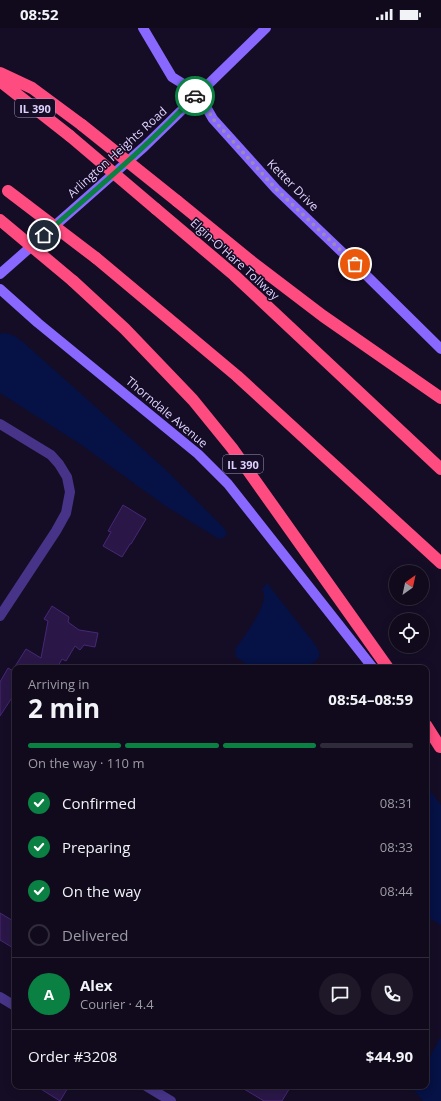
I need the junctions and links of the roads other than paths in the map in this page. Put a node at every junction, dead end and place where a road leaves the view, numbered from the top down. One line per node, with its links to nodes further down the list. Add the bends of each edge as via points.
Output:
1 (143, 28): 5 (street, Ketter Drive, via 172,77)
2 (266, 28): 5 (street, Arlington Heights Road)
3 (0, 73): 11 (highway, bridge, via 32,88 323,316)
4 (0, 81): 13 (highway, Elgin-O'Hare Tollway / IL 390, bridge, via 70,136 234,275)
5 (198, 93): 8 (street, Arlington Heights Road, via 173,120); 10 (street, Ketter Drive, via 213,119 276,189)
6 (4, 188): 14 (highway, bridge, via 96,258 238,376)
7 (0, 220): 17 (highway, IL 390, bridge, via 73,281 125,329 203,412 232,448)
8 (0, 274)
9 (0, 289): 16 (street, Thorndale Avenue, via 198,454 228,484)
10 (441, 349)
11 (441, 398)
12 (0, 424): 15 (street, via 51,456 67,477 70,492 66,513 56,531)
13 (441, 469)
14 (441, 563)
15 (0, 616)
16 (371, 665)
17 (386, 665)
18 (429, 730): 20 (highway)
19 (429, 735): 20 (street)
20 (440, 748)
21 (0, 997): 22 (street)
22 (12, 1004)
23 (151, 1089): 24 (street)
24 (171, 1101)

